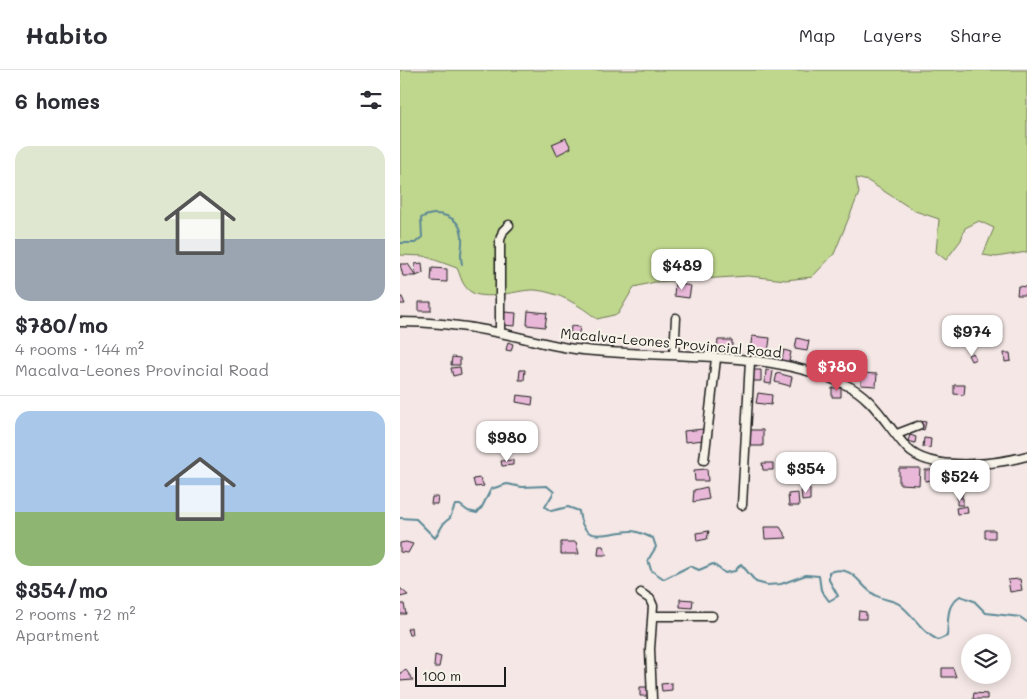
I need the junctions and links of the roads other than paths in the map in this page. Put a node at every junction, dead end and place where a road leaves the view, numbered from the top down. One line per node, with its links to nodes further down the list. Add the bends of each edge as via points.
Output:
1 (509, 224): 4 (street, via 500,240)
2 (676, 318): 5 (street)
3 (400, 322): 4 (street, Macalva-Leones Provincial Road, via 449,324)
4 (500, 333): 5 (street, Macalva-Leones Provincial Road, via 574,349)
5 (674, 354): 6 (street, Macalva-Leones Provincial Road)
6 (716, 359): 7 (street, Macalva-Leones Provincial Road); 11 (street)
7 (750, 361): 9 (street, Macalva-Leones Provincial Road, via 814,373 849,386 869,400); 12 (street)
8 (918, 426): 9 (street)
9 (897, 434): 10 (street, Macalva-Leones Provincial Road, via 911,451 930,461 991,463)
10 (1027, 456)
11 (704, 460)
12 (742, 505)
13 (641, 593): 14 (street, via 652,602)
14 (654, 616): 15 (street); 16 (street, via 650,649)
15 (712, 616)
16 (652, 699)

